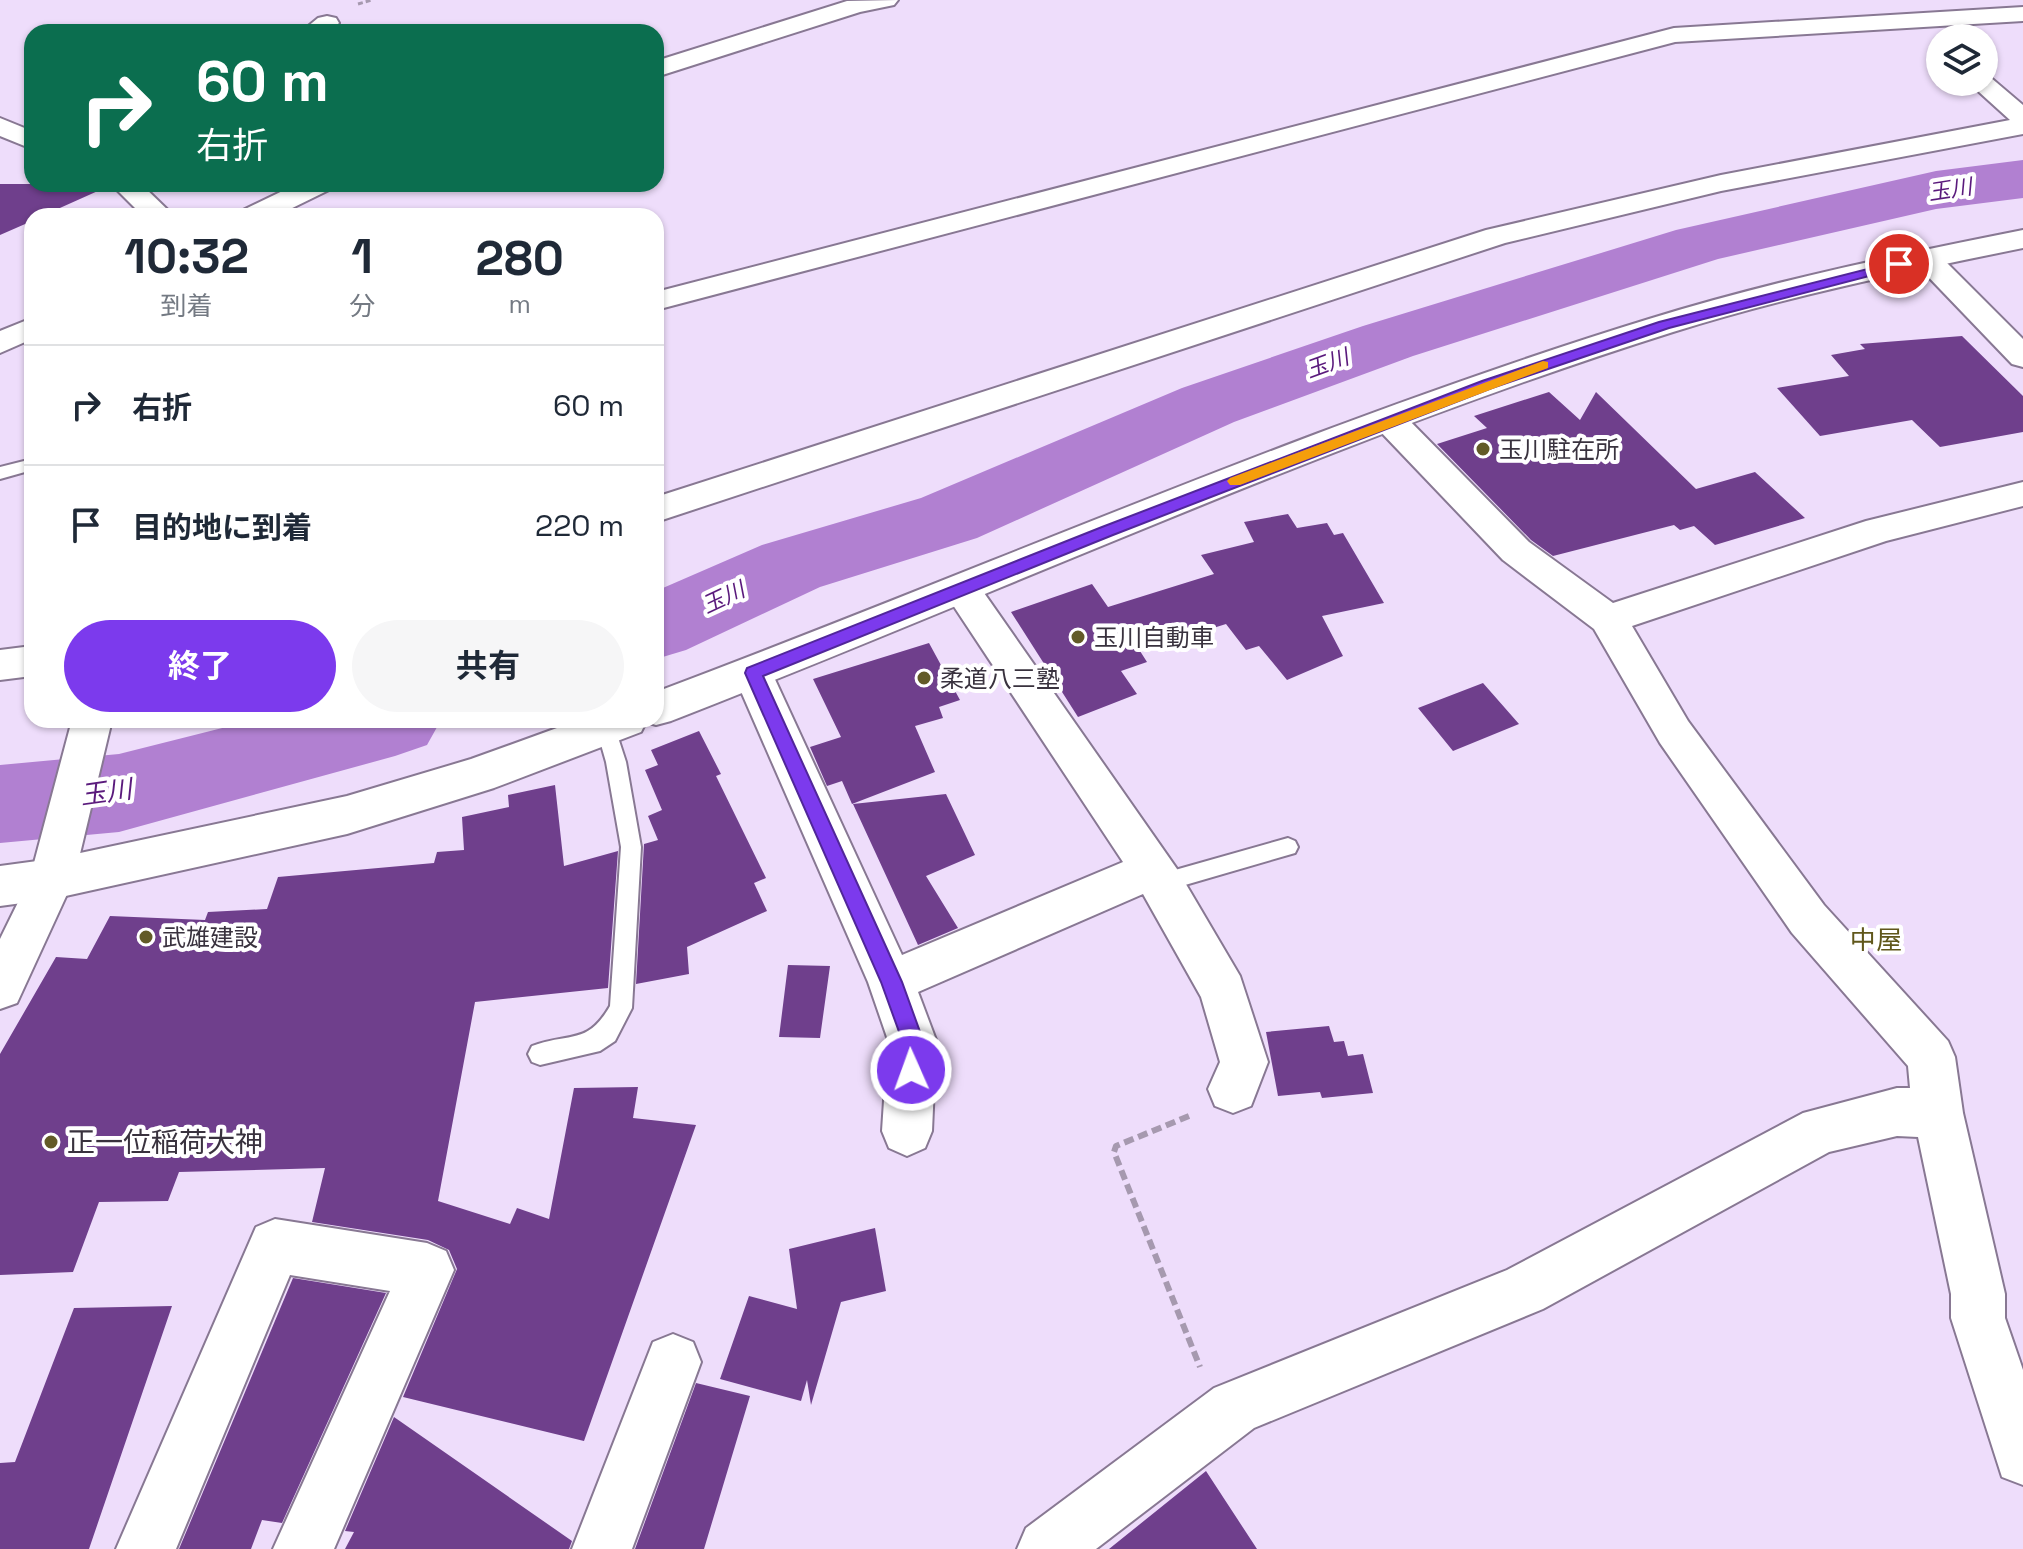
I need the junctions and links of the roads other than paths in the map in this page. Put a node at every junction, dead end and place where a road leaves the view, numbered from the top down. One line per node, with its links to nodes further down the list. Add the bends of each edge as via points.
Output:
1 (886, 0): 6 (street)
2 (1885, 0): 4 (street)
3 (2023, 14): 4 (street)
4 (1909, 21): 5 (street); 18 (street, via 1674,35)
5 (1926, 35)
6 (664, 66)
7 (1997, 96): 8 (street)
8 (2023, 118)
9 (0, 126): 11 (street)
10 (2023, 126): 26 (street, via 1721,183 1496,236)
11 (24, 137)
12 (138, 192): 14 (street)
13 (302, 192): 15 (street)
14 (153, 208)
15 (270, 208)
16 (2023, 239): 17 (street)
17 (1926, 258): 21 (street); 22 (street, via 1664,325)
18 (664, 299)
19 (24, 331): 20 (street)
20 (0, 343)
21 (2023, 357)
22 (1390, 421): 27 (street); 28 (street, via 1516,551)
23 (24, 466): 24 (lane)
24 (0, 473)
25 (2023, 494): 28 (street, via 1879,530)
26 (664, 507)
27 (962, 590): 31 (street); 38 (street)
28 (1608, 619): 44 (street, via 1674,732 1808,919 1931,1057)
29 (24, 662): 30 (street)
30 (0, 665)
31 (753, 673): 32 (street); 40 (street)
32 (664, 706)
33 (90, 728): 37 (street)
34 (605, 728): 37 (street, via 347,815)
35 (616, 728): 42 (lane, via 616,762 631,847 621,1008 607,1033 592,1043)
36 (1288, 847): 38 (lane)
37 (55, 867): 39 (street); 41 (street)
38 (1156, 876): 40 (street); 43 (street, via 1223,991 1244,1062)
39 (0, 886)
40 (891, 982): 45 (street, via 912,1040)
41 (0, 988)
42 (540, 1054)
43 (1233, 1089)
44 (1938, 1113): 47 (street, via 1978,1294 1978,1318); 51 (street, via 1897,1112 1821,1130 1524,1290 1234,1408)
45 (907, 1131)
46 (673, 1362): 50 (street)
47 (2023, 1456)
48 (146, 1549): 49 (street, via 275,1246 427,1270)
49 (303, 1549)
50 (602, 1549)
51 (1047, 1549)

